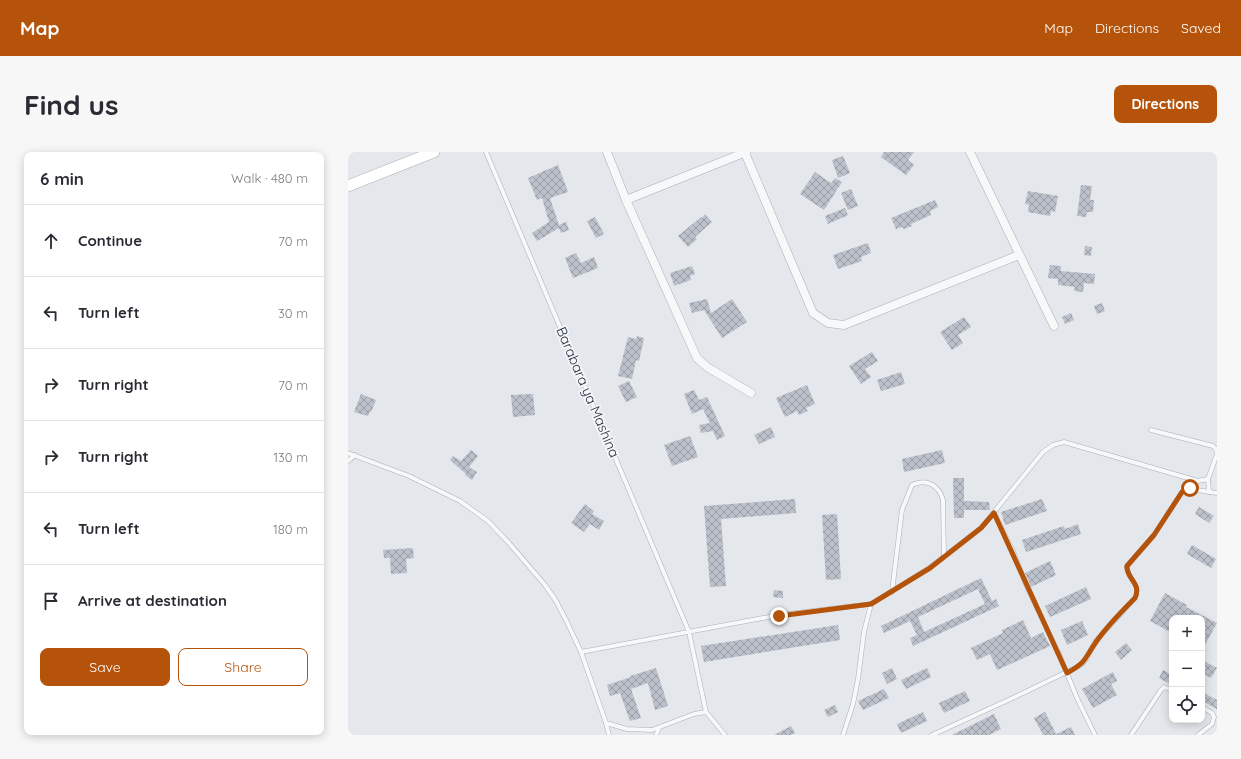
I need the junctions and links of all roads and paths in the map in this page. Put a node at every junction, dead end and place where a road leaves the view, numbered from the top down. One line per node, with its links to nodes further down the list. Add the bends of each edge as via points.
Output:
1 (434, 152): 6 (main road)
2 (486, 152): 22 (lane, Barabara ya Mashina)
3 (607, 152): 7 (street)
4 (745, 152): 7 (street); 8 (street, via 813,313 828,323 844,325)
5 (970, 152): 8 (street)
6 (348, 186)
7 (626, 200): 10 (street, via 696,358 706,367)
8 (1019, 255): 9 (street)
9 (1054, 326)
10 (751, 393)
11 (1150, 430): 15 (lane, via 1213,446 1217,454)
12 (348, 453): 13 (lane)
13 (355, 455): 14 (lane); 23 (lane, via 409,476 460,501 488,521 545,585 559,606)
14 (348, 461)
15 (1208, 479): 16 (lane); 18 (lane, via 1198,481 1064,442 1053,445 1043,452)
16 (1209, 492): 17 (lane); 24 (lane, via 1190,488 1182,492 1154,535 1127,566 1136,584 1135,598 1095,642 1081,665)
17 (1217, 493)
18 (994, 513): 19 (lane, via 981,528); 24 (lane)
19 (944, 557): 20 (lane); 20 (lane, via 944,500 941,492 926,482 918,482 912,485 902,510)
20 (892, 592): 21 (lane)
21 (871, 604): 22 (lane, via 779,616); 33 (lane, via 853,704)
22 (689, 632): 23 (lane); 27 (lane, Barabara ya Mashina)
23 (581, 652): 28 (lane)
24 (1067, 673): 34 (lane); 35 (lane)
25 (1169, 689): 36 (lane, via 1164,687 1160,690)
26 (1205, 709): 37 (lane, via 1214,717 1212,724)
27 (706, 712): 29 (lane); 32 (lane)
28 (606, 723): 29 (lane, via 643,731); 30 (lane)
29 (659, 728): 31 (lane)
30 (609, 735)
31 (656, 735)
32 (725, 735)
33 (843, 735)
34 (932, 735)
35 (1095, 735)
36 (1131, 735)
37 (1198, 735)

